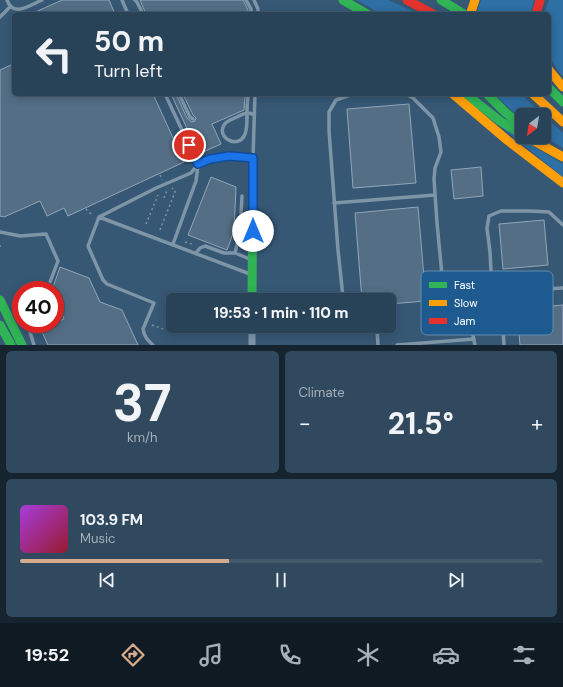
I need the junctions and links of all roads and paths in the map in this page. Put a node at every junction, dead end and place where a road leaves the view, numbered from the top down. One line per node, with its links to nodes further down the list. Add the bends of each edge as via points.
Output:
1 (7, 0): 13 (lane)
2 (42, 0): 9 (lane)
3 (122, 0): 14 (lane)
4 (246, 0): 16 (lane)
5 (254, 0): 17 (lane)
6 (407, 0): 20 (main road)
7 (475, 0): 22 (main road)
8 (540, 0): 23 (main road)
9 (37, 1): 13 (lane, via 19,10)
10 (136, 1): 15 (lane)
11 (347, 2): 18 (main road); 19 (main road)
12 (445, 2): 21 (main road)
13 (10, 7): 24 (lane)
14 (127, 12)
15 (142, 12)
16 (251, 12)
17 (258, 12)
18 (360, 12)
19 (364, 12)
20 (429, 12)
21 (466, 12)
22 (469, 12)
23 (537, 12)
24 (0, 17)
25 (551, 73): 26 (main road)
26 (563, 87)
27 (551, 90): 38 (main road)
28 (166, 96): 53 (lane)
29 (180, 96): 44 (lane)
30 (248, 96): 39 (lane, bridge)
31 (255, 96): 43 (lane)
32 (347, 96): 59 (lane, via 336,100 329,112)
33 (410, 96): 57 (lane, via 433,118 439,137 441,152 435,168)
34 (455, 96): 54 (main road)
35 (469, 96): 47 (main road)
36 (489, 96): 45 (main road)
37 (535, 96): 46 (main road)
38 (563, 102)
39 (247, 112)
40 (247, 112): 41 (lane, bridge, via 247,129 242,139 237,142 226,139 222,129 227,121)
41 (247, 112)
42 (247, 112): 43 (lane, bridge)
43 (254, 115): 51 (lane)
44 (193, 119)
45 (515, 120)
46 (563, 122)
47 (515, 130)
48 (539, 144): 52 (main road)
49 (549, 144): 50 (main road)
50 (563, 153)
51 (253, 158): 53 (lane, via 229,156); 68 (main road)
52 (563, 158)
53 (198, 164): 60 (lane, via 191,173); 65 (lane, via 196,181)
54 (563, 184)
55 (166, 188): 63 (path, via 171,187 175,192)
56 (160, 191): 61 (path)
57 (435, 195): 59 (lane); 69 (lane)
58 (242, 196): 67 (lane, via 240,232)
59 (334, 203): 76 (lane)
60 (99, 217): 65 (lane); 92 (lane, via 88,246 107,284 154,303 143,329)
61 (146, 224)
62 (563, 224): 70 (lane, via 548,212 501,211 489,216 487,228)
63 (160, 230)
64 (0, 232): 72 (lane, via 20,236 46,234 58,261)
65 (173, 244): 66 (lane)
66 (196, 253): 67 (lane, via 205,246 224,253); 71 (lane)
67 (235, 253): 68 (lane)
68 (253, 261): 71 (main road)
69 (442, 271)
70 (491, 271)
71 (253, 275): 75 (main road)
72 (50, 281)
73 (563, 288): 74 (lane)
74 (553, 289)
75 (252, 293)
76 (343, 293)
77 (0, 300): 90 (main road)
78 (0, 303): 89 (main road)
79 (0, 325): 88 (main road)
80 (0, 330): 87 (main road)
81 (30, 333): 91 (lane)
82 (252, 333): 93 (street)
83 (377, 333): 94 (lane)
84 (473, 335): 86 (lane)
85 (503, 335): 97 (lane)
86 (474, 339): 95 (lane); 96 (lane)
87 (7, 345)
88 (11, 345)
89 (17, 345)
90 (22, 345)
91 (34, 345)
92 (152, 345)
93 (252, 345)
94 (378, 345)
95 (397, 345)
96 (475, 345)
97 (504, 345)

